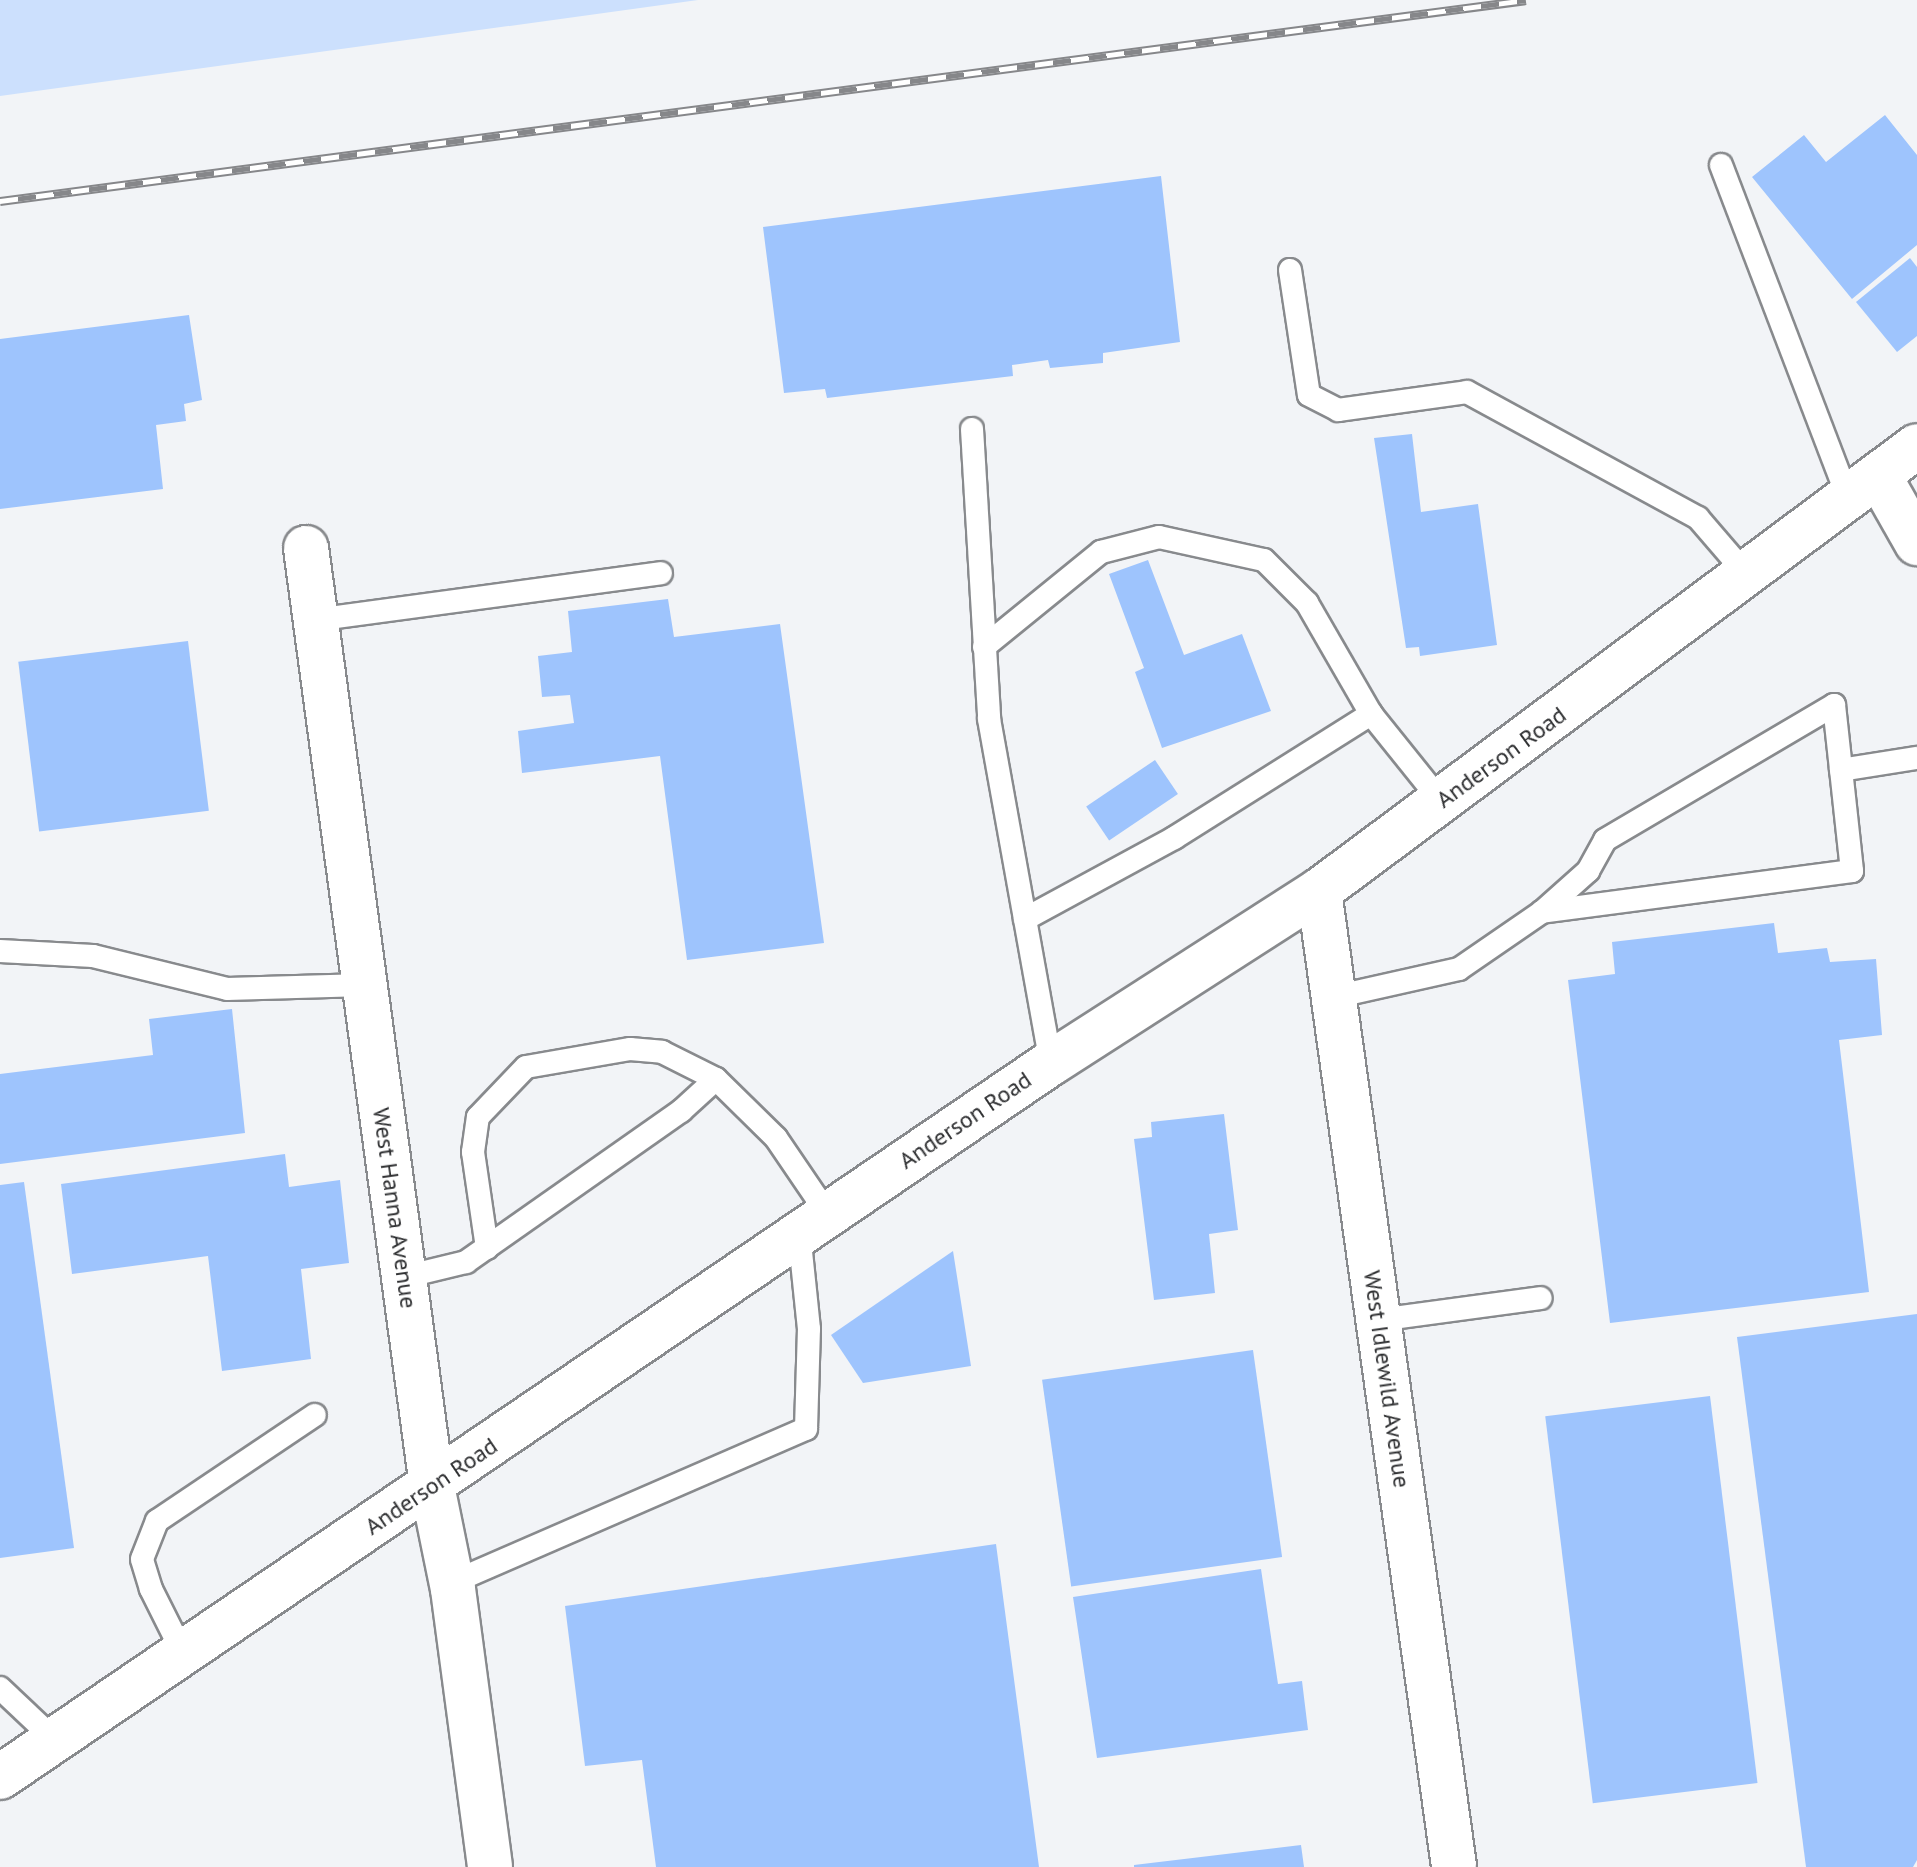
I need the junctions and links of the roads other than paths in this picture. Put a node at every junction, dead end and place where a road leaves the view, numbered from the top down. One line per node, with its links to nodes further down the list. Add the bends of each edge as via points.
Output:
1 (1721, 165): 5 (lane)
2 (1290, 270): 9 (lane, via 1309,395 1338,410 1467,392 1698,518)
3 (972, 429): 11 (lane)
4 (1917, 446): 5 (street, Anderson Road)
5 (1864, 489): 6 (street); 9 (street, Anderson Road)
6 (1917, 543)
7 (306, 548): 10 (street, West Hanna Avenue)
8 (661, 573): 10 (lane)
9 (1747, 575): 15 (street, Anderson Road)
10 (315, 620): 20 (street, West Hanna Avenue)
11 (984, 647): 12 (lane, via 1101,552 1159,537 1264,560 1307,603); 18 (lane, via 989,719)
12 (1371, 714): 15 (lane); 18 (lane, via 1174,838)
13 (1917, 758): 14 (lane)
14 (1841, 770): 17 (lane, via 1852,871); 17 (lane, via 1834,705 1605,840 1588,871)
15 (1441, 801): 16 (street, Anderson Road)
16 (1319, 891): 21 (street, West Idlewild Avenue); 22 (street, Anderson Road)
17 (1542, 912): 21 (lane, via 1459,969)
18 (1025, 919): 22 (lane)
19 (0, 951): 20 (lane, via 93,956 227,989)
20 (365, 985): 26 (street, West Hanna Avenue)
21 (1334, 997): 28 (street, West Idlewild Avenue)
22 (1051, 1063): 24 (street, Anderson Road)
23 (716, 1079): 24 (lane, via 776,1138); 25 (lane, via 681,1111); 25 (lane, via 662,1052 630,1049 526,1067 478,1117 473,1152)
24 (813, 1223): 30 (street, Anderson Road); 31 (lane, via 806,1429)
25 (487, 1248): 26 (lane, via 466,1262)
26 (404, 1277): 30 (street, West Hanna Avenue)
27 (1541, 1298): 28 (lane)
28 (1379, 1320): 37 (street, West Idlewild Avenue)
29 (315, 1415): 32 (lane, via 157,1521 142,1559)
30 (432, 1486): 31 (street, West Hanna Avenue); 32 (street, Anderson Road)
31 (451, 1583): 36 (street, West Hanna Avenue)
32 (183, 1653): 34 (street, Anderson Road)
33 (0, 1688): 34 (lane)
34 (55, 1740): 35 (street, Anderson Road)
35 (0, 1777)
36 (490, 1867)
37 (1454, 1867)

